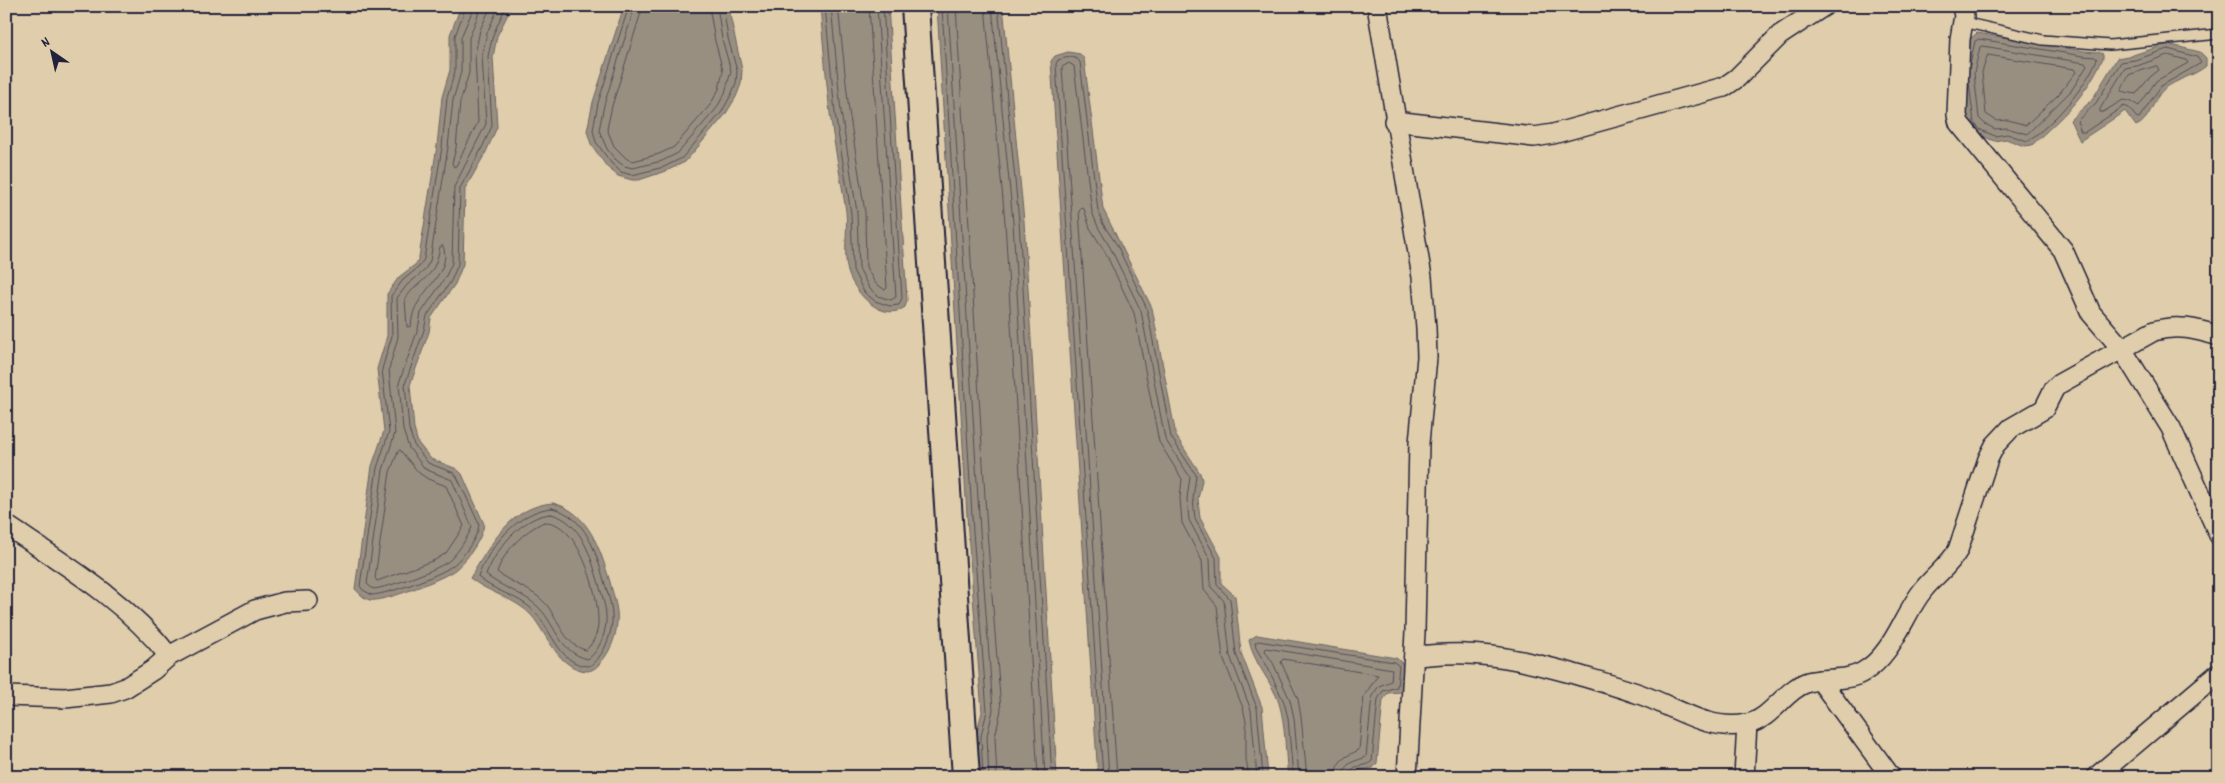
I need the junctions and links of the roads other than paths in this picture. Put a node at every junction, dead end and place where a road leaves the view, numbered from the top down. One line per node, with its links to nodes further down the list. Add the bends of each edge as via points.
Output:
1 (915, 6): 18 (street)
2 (1377, 6): 6 (street)
3 (1824, 6): 6 (street, via 1780,35 1724,87 1563,131 1520,136)
4 (1962, 14): 5 (lane, via 2043,40 2110,45); 8 (street, via 1959,123 2054,237 2070,263 2091,313)
5 (2219, 34)
6 (1394, 121): 13 (street, via 1422,277 1426,328 1427,357 1419,443)
7 (2219, 336): 8 (street, via 2168,327)
8 (2122, 349): 10 (street, via 2171,428); 15 (street, via 2060,384 2044,410 2005,432 1988,459 1958,550 1923,590 1884,651 1863,672 1849,678)
9 (6, 525): 12 (street, via 81,576 150,632)
10 (2219, 535)
11 (308, 601): 12 (street, via 285,602 255,610)
12 (169, 656): 16 (street, via 126,688 111,694 65,698)
13 (1414, 656): 17 (street, via 1466,654 1507,658 1639,694 1704,722 1725,726); 19 (street)
14 (2219, 673): 22 (street)
15 (1820, 680): 17 (street, via 1795,687 1768,713); 21 (street)
16 (6, 696)
17 (1747, 724): 20 (street)
18 (966, 777)
19 (1407, 777)
20 (1744, 777)
21 (1891, 777)
22 (2096, 777)

